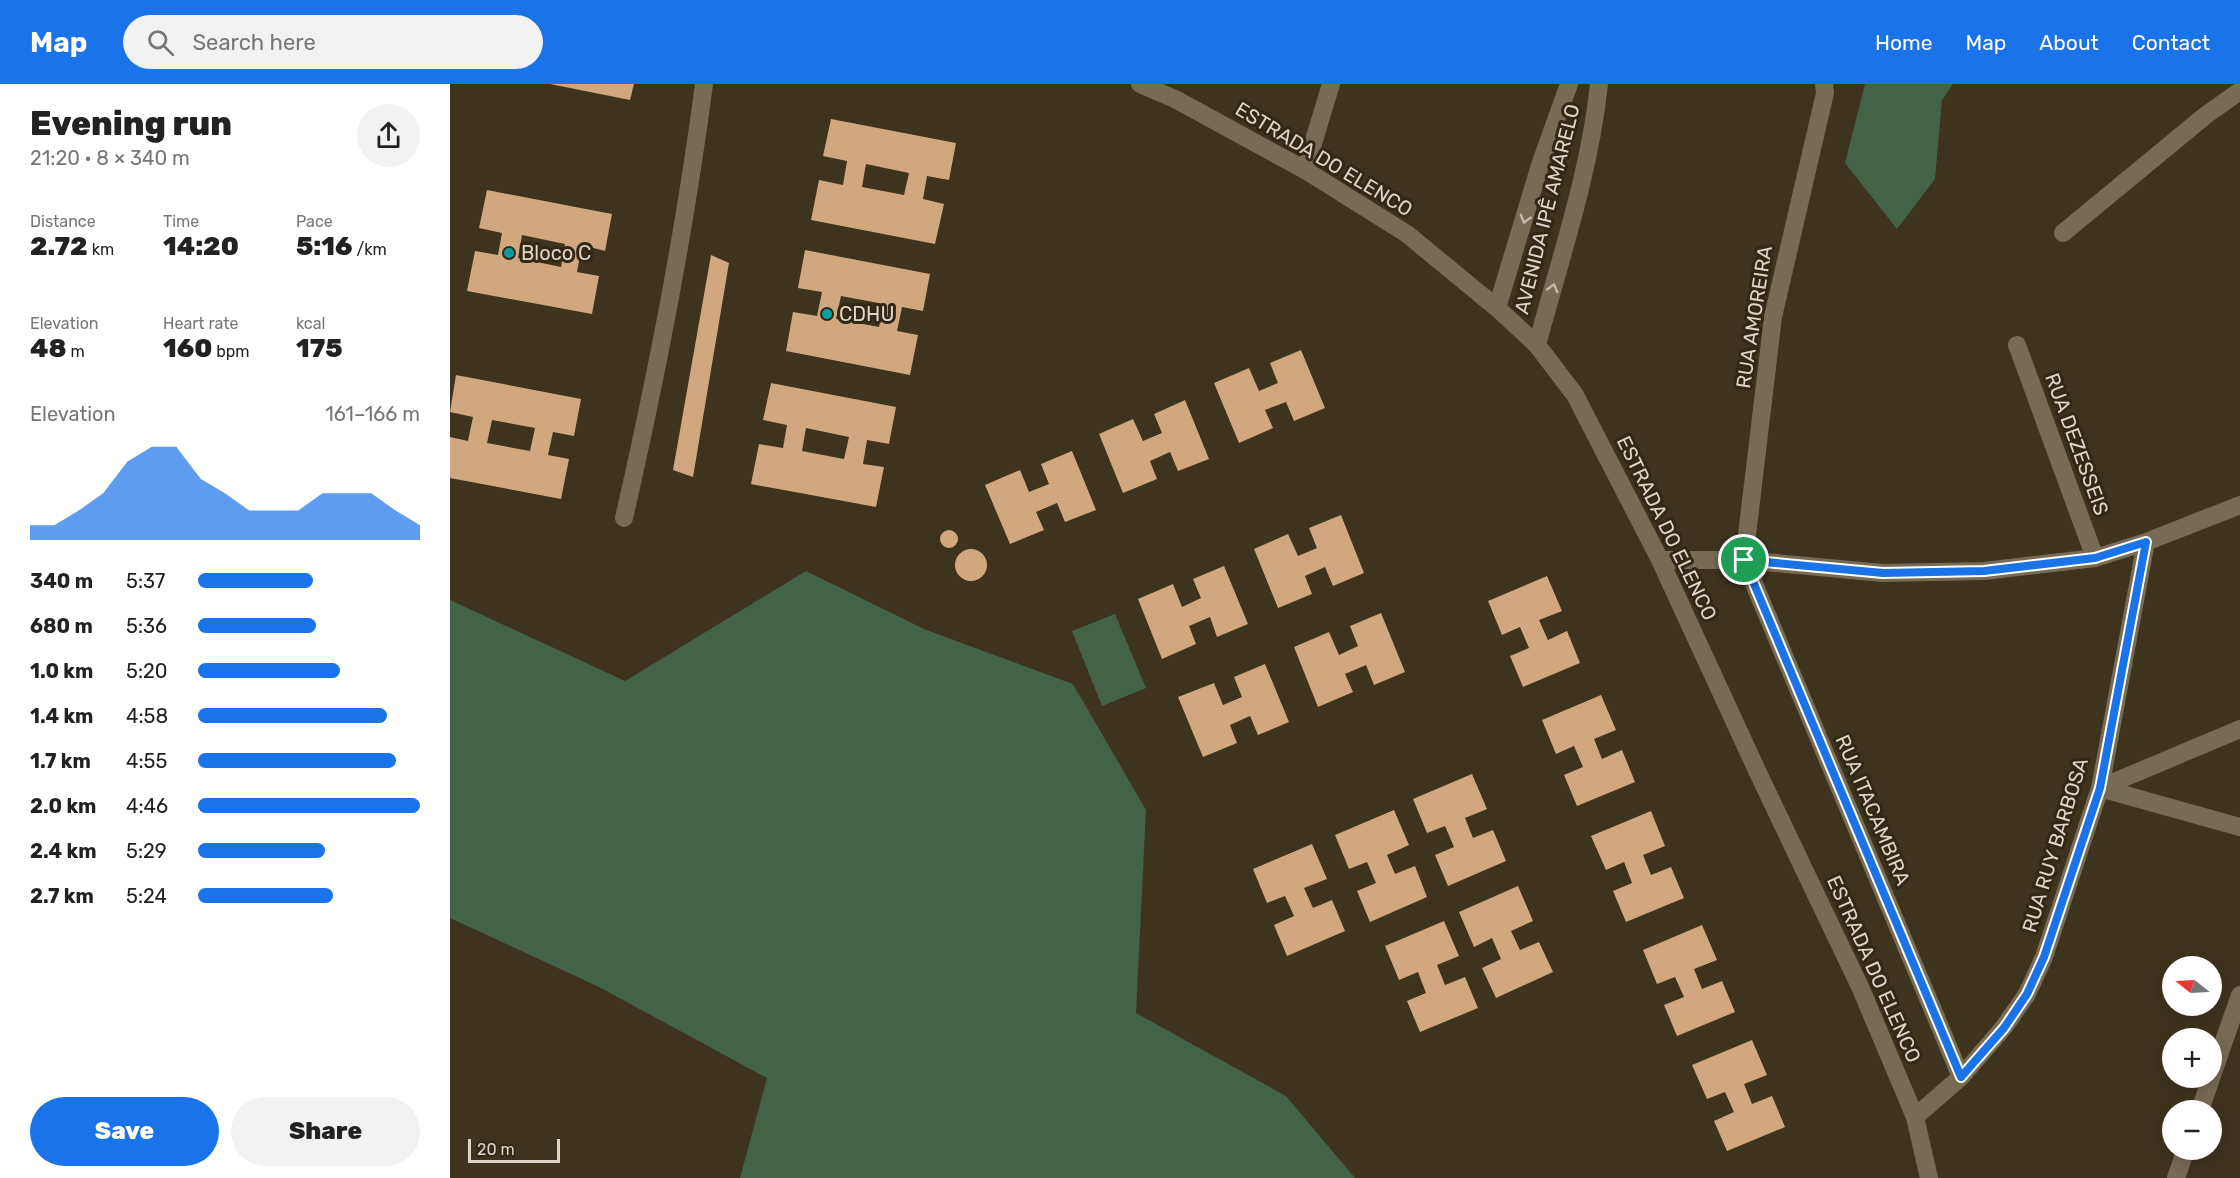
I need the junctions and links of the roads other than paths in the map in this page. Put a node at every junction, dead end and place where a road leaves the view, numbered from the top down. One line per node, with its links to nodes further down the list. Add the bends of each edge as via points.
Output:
1 (704, 84): 14 (street, via 685,220)
2 (1140, 84): 8 (street, ESTRADA DO ELENCO)
3 (1331, 84): 8 (street)
4 (1569, 84): 10 (street, AVENIDA IPÊ AMARELO, one-way to 10)
5 (1599, 84): 11 (street, AVENIDA IPÊ AMARELO, one-way to 5, via 1580,187)
6 (1824, 84): 18 (street, RUA AMOREIRA, via 1773,317)
7 (2240, 91): 9 (street)
8 (1305, 170): 10 (street, ESTRADA DO ELENCO, via 1407,234)
9 (2063, 233)
10 (1497, 308): 11 (street, ESTRADA DO ELENCO)
11 (1537, 345): 17 (street, ESTRADA DO ELENCO, via 1575,395)
12 (2017, 345): 16 (street, RUA DEZESSEIS)
13 (2240, 505): 15 (street)
14 (624, 518)
15 (2146, 542): 16 (street); 20 (street, RUA RUY BARBOSA)
16 (2095, 558): 18 (street, via 1984,571 1883,573)
17 (1660, 560): 18 (street); 25 (street, ESTRADA DO ELENCO, via 1861,989)
18 (1744, 560): 23 (street, RUA ITACAMBIRA)
19 (2240, 729): 20 (street)
20 (2100, 788): 21 (street); 23 (street, RUA RUY BARBOSA, via 2044,957 2027,994 2004,1028)
21 (2240, 827)
22 (2240, 995): 24 (street)
23 (1961, 1077): 25 (street, RUA RUY BARBOSA)
24 (2203, 1100)
25 (1915, 1117): 27 (street, ESTRADA DO ELENCO)
26 (2182, 1160): 28 (street)
27 (1929, 1178)
28 (2176, 1178)

